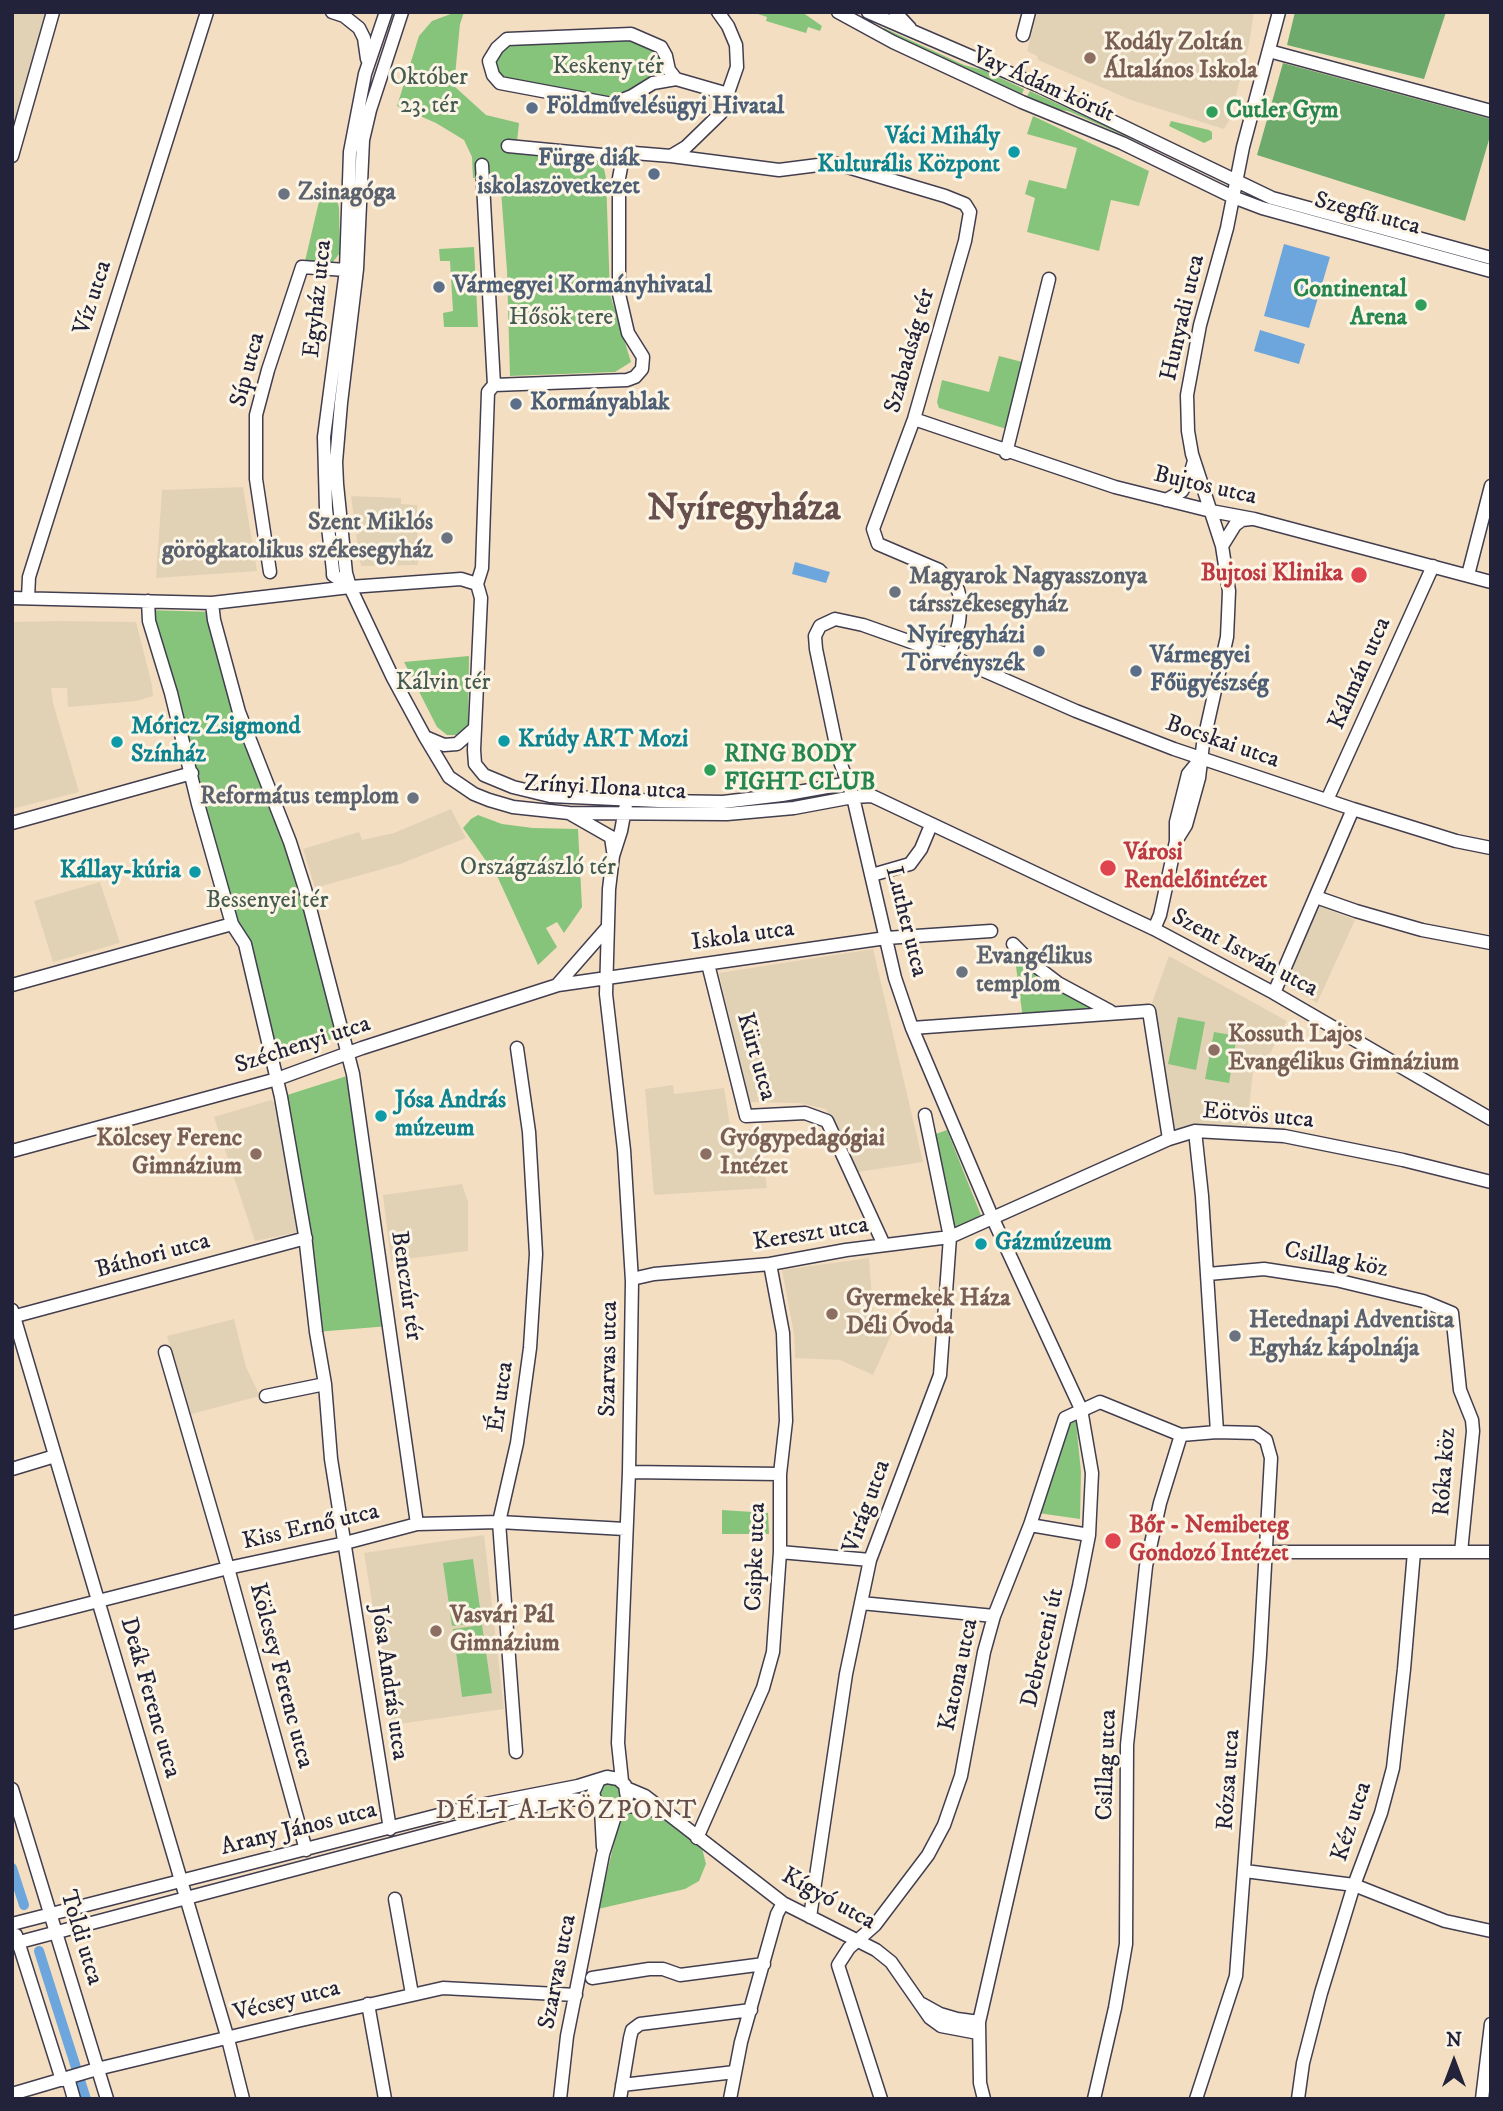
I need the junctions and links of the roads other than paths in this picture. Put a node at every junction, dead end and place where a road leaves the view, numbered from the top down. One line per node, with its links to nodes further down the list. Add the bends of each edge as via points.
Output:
1 (53, 12): 24 (street)
2 (207, 12): 51 (street, Víz utca, via 29,577)
3 (332, 12): 18 (street, via 359,28 367,52)
4 (386, 12): 18 (street, Egyház utca)
5 (402, 12): 49 (street, Egyház utca, via 370,110 360,172 356,269 336,462)
6 (718, 12): 14 (street)
7 (727, 12): 14 (street)
8 (838, 12): 13 (street, Vay Ádám körút)
9 (868, 12): 13 (street); 15 (street, Vay Ádám körút)
10 (895, 12): 15 (street)
11 (1029, 12): 16 (street)
12 (1279, 12): 17 (street, Hunyadi utca)
13 (862, 25): 30 (street, Vay Ádám körút)
14 (728, 26): 20 (street, via 736,44 737,67)
15 (915, 34): 29 (street, Vay Ádám körút, via 1037,85)
16 (1023, 35)
17 (1269, 51): 21 (street); 29 (street, Hunyadi utca)
18 (365, 74): 32 (street, Egyház utca, via 350,152)
19 (676, 79): 19 (street, via 661,47 631,34 507,39 489,61 500,83 612,104 653,83); 20 (street)
20 (728, 94): 22 (street, via 722,113)
21 (1491, 111)
22 (698, 136): 25 (street); 27 (street, via 700,155)
23 (508, 146): 26 (street)
24 (13, 148)
25 (671, 156): 26 (street, via 634,153); 27 (street)
26 (622, 157): 35 (street, via 619,293 628,332 643,357 642,369 627,380)
27 (709, 161): 36 (street, Szabadság tér, via 779,170 834,163 965,204 970,221)
28 (482, 165): 35 (street)
29 (1236, 180): 30 (street, Hunyadi utca); 31 (street, Szegfű utca, via 1272,198)
30 (1233, 197): 33 (street, Szegfű utca); 38 (street, Hunyadi utca, via 1191,368 1187,417)
31 (1491, 258)
32 (346, 270): 45 (street, Síp utca, via 302,267 256,415 256,479); 49 (street, Egyház utca, via 324,463 333,575)
33 (1491, 271)
34 (1049, 279): 37 (street)
35 (494, 385): 48 (street, via 488,392 482,568)
36 (914, 419): 37 (street, Bujtos utca); 55 (street, Szabadság tér, via 873,529 878,544 940,570 958,590 959,622)
37 (1006, 453): 40 (street, Bujtos utca)
38 (1194, 461): 40 (street, via 1182,491); 41 (street, Hunyadi utca)
39 (1491, 486): 46 (street)
40 (1166, 500): 41 (street, Bujtos utca)
41 (1211, 511): 42 (street, Bujtos utca); 43 (street, Hunyadi utca)
42 (1254, 519): 43 (street, via 1235,525); 44 (street, Bujtos utca)
43 (1222, 546): 58 (street, Hunyadi utca, via 1229,591 1227,637)
44 (1433, 566): 46 (street, Bujtos utca); 62 (street, Kálmán utca)
45 (270, 572)
46 (1468, 575): 47 (street, Bujtos utca)
47 (1491, 582)
48 (477, 584): 49 (street, via 461,579); 56 (street, via 481,598)
49 (350, 587): 53 (street); 57 (street, Egyház utca)
50 (12, 598): 51 (street)
51 (28, 598): 52 (street)
52 (148, 601): 53 (street); 59 (street, via 149,621)
53 (212, 603): 87 (street, via 239,712 305,890)
54 (820, 626): 55 (street, Bocskai utca, via 835,619 850,621); 60 (street, Luther utca, via 816,649 839,759)
55 (948, 654): 58 (street, Bocskai utca, via 1076,711)
56 (475, 729): 57 (street, via 457,744 444,745); 63 (street, via 475,764 484,775 550,796)
57 (425, 737): 65 (street, Zrínyi Ilona utca, via 449,777 474,794 513,807)
58 (1200, 758): 62 (street, Bocskai utca); 74 (street, Hunyadi utca, via 1199,778 1186,825 1176,841)
59 (192, 773): 66 (street); 72 (street)
60 (849, 783): 61 (street, Luther utca); 63 (street, Zrínyi Ilona utca, via 723,802)
61 (853, 797): 63 (street, Zrínyi Ilona utca, via 727,814); 67 (street, Szent István utca, via 872,796); 70 (street, Luther utca)
62 (1327, 800): 64 (street, Bocskai utca)
63 (625, 806): 65 (street, Zrínyi Ilona utca); 69 (street)
64 (1353, 809): 68 (street, Bocskai utca); 71 (street)
65 (569, 813): 69 (street, via 611,837)
66 (12, 823)
67 (931, 825): 70 (street, via 910,864); 74 (street, Szent István utca)
68 (1491, 848)
69 (613, 856): 73 (street)
70 (872, 875): 76 (street, Luther utca)
71 (1317, 897): 77 (street, via 1422,930); 83 (street)
72 (232, 924): 81 (street); 88 (street, via 245,944)
73 (607, 928): 80 (street); 82 (street)
74 (1154, 929): 83 (street, Szent István utca)
75 (991, 931): 76 (street, Iskola utca)
76 (886, 937): 79 (street, Iskola utca); 85 (street, Luther utca)
77 (1491, 943)
78 (1013, 944): 84 (street, via 1058,983)
79 (708, 964): 80 (street, Iskola utca); 98 (street, Kürt utca, via 746,1116 806,1113 827,1121)
80 (606, 978): 82 (street, Széchenyi utca); 101 (street, Szarvas utca)
81 (12, 985)
82 (558, 985): 87 (street, Széchenyi utca)
83 (1274, 993): 90 (street, Szent István utca)
84 (1112, 1012): 85 (street); 92 (street, via 1149,1011)
85 (912, 1028): 95 (street, Luther utca)
86 (517, 1048): 114 (street, Ér utca, via 529,1132 536,1254 517,1443)
87 (348, 1053): 88 (street, Széchenyi utca); 115 (street, Benczúr tér)
88 (277, 1079): 93 (street, Széchenyi utca); 97 (street)
89 (925, 1115): 96 (street, Virág utca)
90 (1491, 1119)
91 (1195, 1131): 92 (street, Eötvös utca); 94 (street, Eötvös utca, via 1283,1136); 100 (street)
92 (1169, 1139): 95 (street, Eötvös utca)
93 (12, 1151)
94 (1491, 1182)
95 (993, 1219): 96 (street, Kereszt utca); 107 (street, Debreceni út)
96 (950, 1237): 98 (street, Kereszt utca); 125 (street, Virág utca, via 940,1375)
97 (306, 1238): 103 (street, Báthori utca); 105 (street)
98 (884, 1245): 99 (street, Kereszt utca)
99 (770, 1264): 101 (street, Kereszt utca, via 654,1273); 113 (street, Csipke utca, via 783,1334 786,1421)
100 (1208, 1274): 102 (street, Csillag köz, via 1264,1269 1336,1280 1423,1301); 108 (street)
101 (632, 1279): 112 (street, Szarvas utca)
102 (1452, 1313): 123 (street, Róka köz, via 1460,1390 1473,1431)
103 (13, 1314): 110 (street, Deák Ferenc utca)
104 (165, 1352): 126 (street, Kölcsey Ferenc utca)
105 (325, 1384): 106 (street); 119 (street)
106 (266, 1396)
107 (1081, 1409): 109 (street, via 1100,1402); 116 (street, Katona utca, via 1065,1418); 118 (street, Debreceni út, via 1092,1473)
108 (1217, 1432): 109 (street); 121 (street, Rózsa utca, via 1256,1433 1266,1440 1271,1458)
109 (1181, 1435): 179 (street, Csillag utca, via 1146,1566 1127,1745 1126,1944)
110 (55, 1456): 111 (street); 127 (street, Deák Ferenc utca)
111 (12, 1469)
112 (629, 1472): 113 (street); 117 (street, Szarvas utca)
113 (780, 1474): 120 (street, Csipke utca)
114 (499, 1522): 115 (street, Kiss Ernő utca); 117 (street, Kiss Ernő utca); 132 (street, Ér utca)
115 (417, 1524): 119 (street, Kiss Ernő utca)
116 (1030, 1525): 118 (street); 129 (street, Katona utca)
117 (625, 1529): 131 (street, Szarvas utca)
118 (1089, 1535): 163 (street, Debreceni út)
119 (345, 1543): 126 (street, Kiss Ernő utca); 139 (street, Jósa András utca)
120 (780, 1552): 125 (street); 140 (street, Csipke utca, via 769,1671)
121 (1267, 1552): 122 (street); 143 (street, Rózsa utca)
122 (1414, 1552): 123 (street); 145 (street, Kéz utca, via 1393,1768)
123 (1461, 1552): 124 (street)
124 (1491, 1552)
125 (870, 1560): 128 (street, Virág utca)
126 (228, 1568): 127 (street, Kiss Ernő utca); 141 (street, Kölcsey Ferenc utca)
127 (99, 1601): 130 (street, Kiss Ernő utca); 144 (street, Deák Ferenc utca)
128 (861, 1603): 129 (street); 150 (street, Virág utca)
129 (993, 1616): 154 (street, Katona utca, via 961,1776 944,1825 928,1855)
130 (12, 1623)
131 (618, 1743): 133 (street, Szarvas utca); 134 (street, Szarvas utca)
132 (516, 1752)
133 (602, 1780): 134 (street); 136 (street, via 593,1793); 139 (street, Arany János utca)
134 (624, 1785): 137 (street, via 627,1798); 138 (street, Kígyó utca)
135 (12, 1789): 149 (street, Toldi utca)
136 (597, 1805): 137 (street, via 612,1811); 142 (street, Szarvas utca); 146 (street, Arany János utca, via 554,1801)
137 (620, 1808): 138 (street, Kígyó utca, via 643,1807); 142 (street, Szarvas utca)
138 (671, 1818): 140 (street, Kígyó utca)
139 (390, 1829): 141 (street, Arany János utca)
140 (697, 1838): 148 (street, Kígyó utca)
141 (306, 1850): 144 (street, Arany János utca)
142 (603, 1854): 159 (street, Szarvas utca)
143 (1245, 1871): 145 (street); 180 (street, Rózsa utca, via 1236,1976)
144 (180, 1882): 146 (street, Deák Ferenc utca); 149 (street, Arany János utca)
145 (1354, 1885): 152 (street, via 1445,1921); 181 (street, Kéz utca, via 1321,1993)
146 (184, 1897): 153 (street, Arany János utca); 164 (street, Deák Ferenc utca)
147 (395, 1899): 158 (street)
148 (783, 1903): 150 (street, Kígyó utca); 156 (street)
149 (51, 1913): 151 (street, Arany János utca); 153 (street, Toldi utca)
150 (810, 1917): 154 (street, Kígyó utca)
151 (12, 1923): 155 (street)
152 (1491, 1931)
153 (57, 1932): 155 (street, Arany János utca); 165 (street, Toldi utca)
154 (859, 1940): 163 (street, Kígyó utca, via 891,1962 930,2018 941,2026); 177 (street, via 838,1965)
155 (15, 1943): 167 (street)
156 (764, 1964): 157 (street, via 680,1975 649,1969); 161 (street)
157 (592, 1978)
158 (412, 1994): 159 (street, Vécsey utca, via 443,1989); 160 (street, Vécsey utca)
159 (576, 1995): 174 (street, Szarvas utca)
160 (368, 2004): 164 (street, Vécsey utca); 173 (street)
161 (751, 2010): 166 (street); 168 (street, via 640,2024 629,2038)
162 (1491, 2024): 182 (street)
163 (978, 2027): 178 (street, Debreceni út)
164 (228, 2039): 165 (street, Vécsey utca); 172 (street, Deák Ferenc utca)
165 (93, 2070): 167 (street, Vécsey utca); 171 (street, Toldi utca)
166 (735, 2072): 168 (street); 176 (street)
167 (68, 2078): 169 (street, Vécsey utca); 170 (street)
168 (622, 2085): 175 (street)
169 (12, 2094)
170 (74, 2099)
171 (107, 2099)
172 (243, 2099)
173 (385, 2099)
174 (560, 2099)
175 (620, 2099)
176 (730, 2099)
177 (881, 2099)
178 (984, 2099)
179 (1094, 2099)
180 (1196, 2099)
181 (1298, 2099)
182 (1482, 2099)

